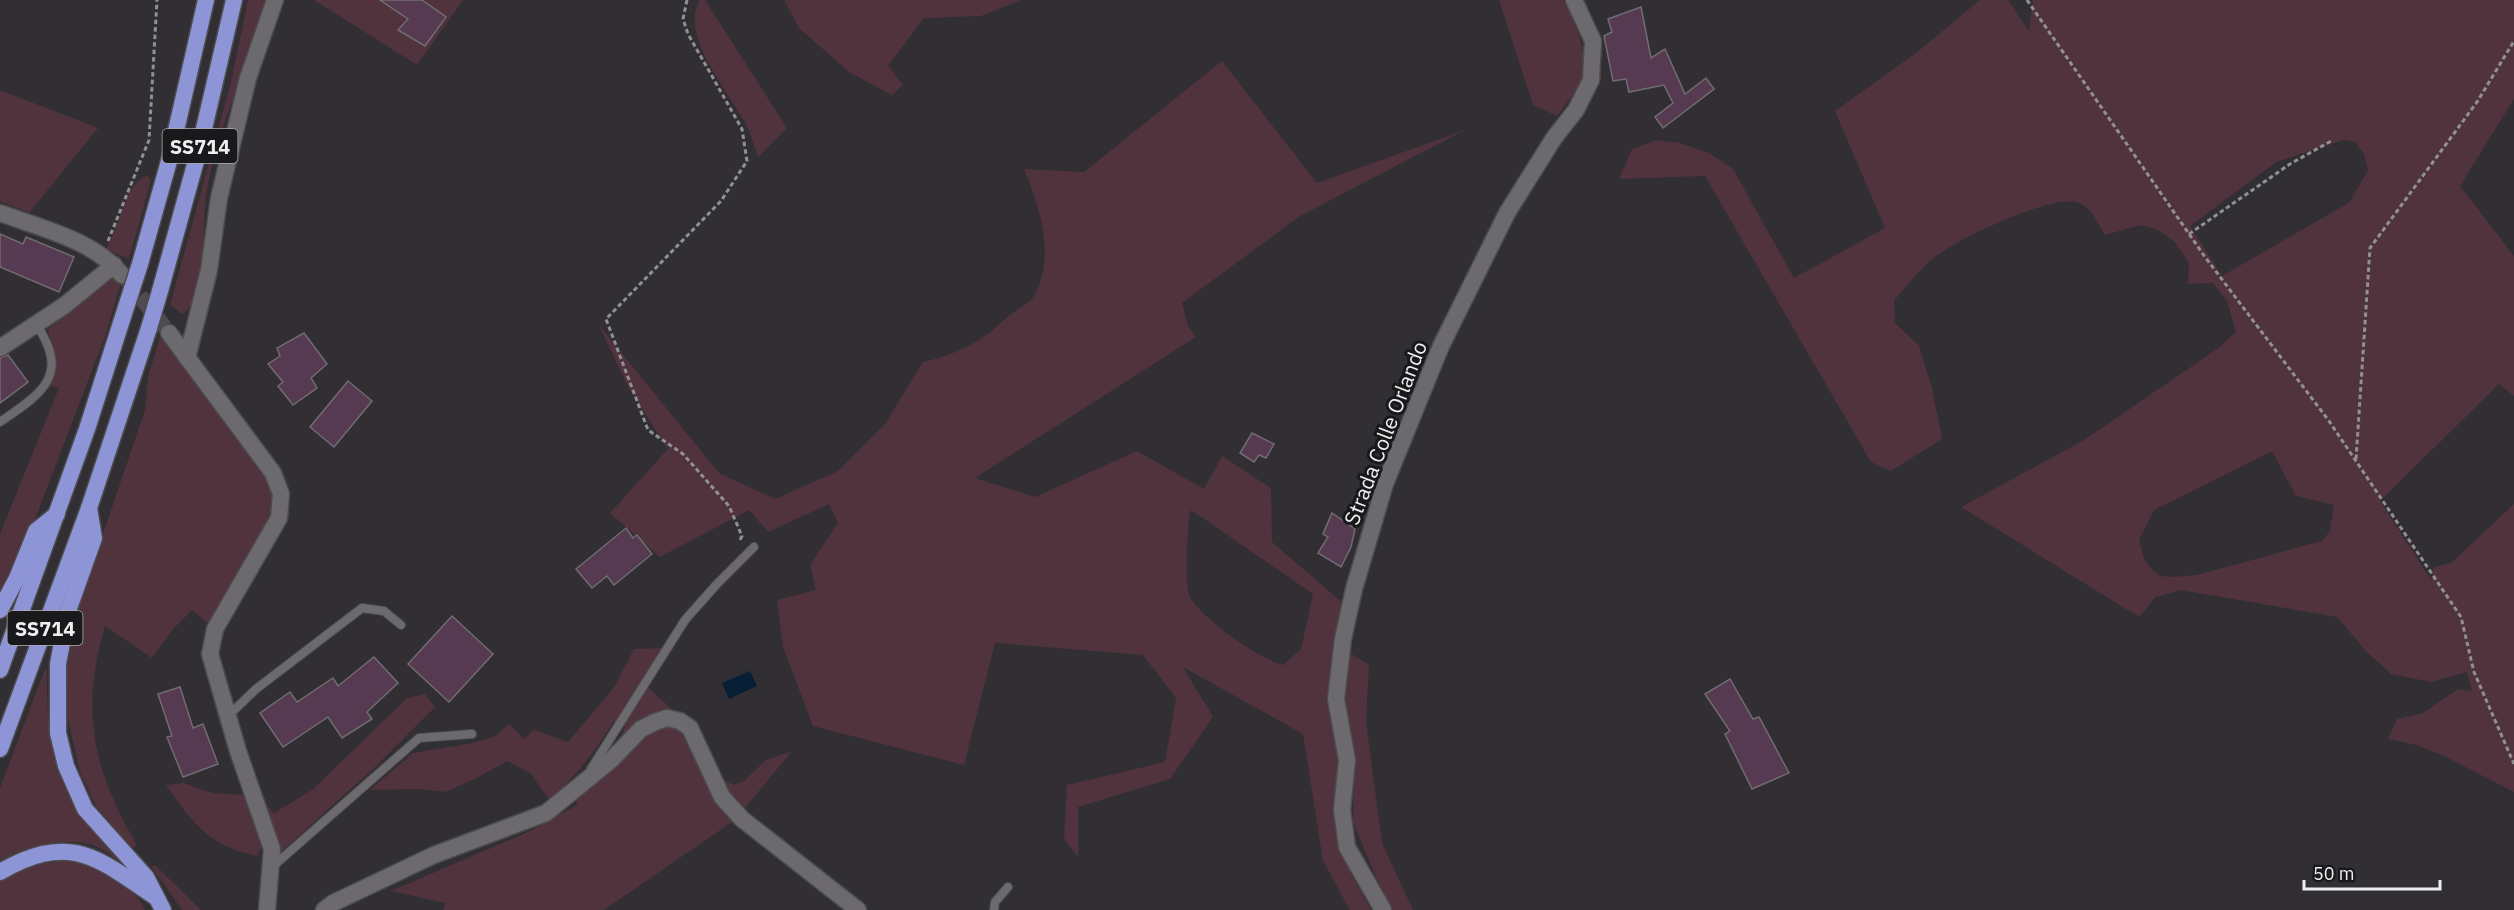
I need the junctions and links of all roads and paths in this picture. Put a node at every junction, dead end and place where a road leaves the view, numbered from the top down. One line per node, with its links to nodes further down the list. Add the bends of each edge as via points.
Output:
1 (157, 0): 12 (path, via 149,140 109,238)
2 (206, 0): 20 (highway, SS714, bridge, via 169,161 140,264)
3 (234, 0): 19 (highway, SS714, bridge, via 199,150 160,291)
4 (275, 0): 16 (street, via 248,78)
5 (687, 0): 22 (path, via 683,19 688,34 742,129 747,161 721,201 606,319 648,430 683,454 729,506 742,537)
6 (1574, 0): 39 (street, Strada Colle Orlando, via 1593,41 1591,80 1576,110 1507,213 1441,346 1385,484 1343,639 1336,699 1347,760 1342,810 1347,847)
7 (2027, 0): 11 (path)
8 (2514, 41): 18 (path, via 2477,102 2370,248)
9 (2333, 140): 11 (path, via 2290,164)
10 (0, 213): 12 (street)
11 (2189, 234): 18 (path)
12 (98, 254): 13 (street, via 118,270)
13 (36, 324): 15 (street); 17 (lane, via 47,341 52,372 42,392)
14 (169, 333): 16 (street)
15 (0, 348)
16 (187, 358): 26 (street, via 273,473 281,494 279,518 215,629 210,654)
17 (0, 422)
18 (2356, 461): 29 (path, via 2461,616 2474,672)
19 (89, 508): 28 (highway, SS714); 34 (highway, via 94,538 68,611 58,664 58,733 66,766 85,809 146,877)
20 (57, 513): 23 (highway, via 36,531); 25 (highway, SS714)
21 (754, 547): 30 (lane, via 685,621)
22 (736, 548)
23 (0, 610)
24 (400, 625): 26 (lane, via 384,611 362,608 255,689)
25 (0, 670)
26 (228, 716): 31 (street, via 272,849)
27 (472, 734): 31 (lane, via 419,738)
28 (0, 748)
29 (2514, 764)
30 (583, 782): 36 (street, via 546,813 434,855); 37 (street, via 641,729 667,718 680,721 690,728 722,797 742,819)
31 (271, 869): 35 (street)
32 (0, 872): 34 (highway, via 45,854 82,854 106,862)
33 (1008, 887): 38 (lane, via 995,902)
34 (160, 904)
35 (267, 910)
36 (324, 910)
37 (858, 910)
38 (994, 910)
39 (1383, 910)

